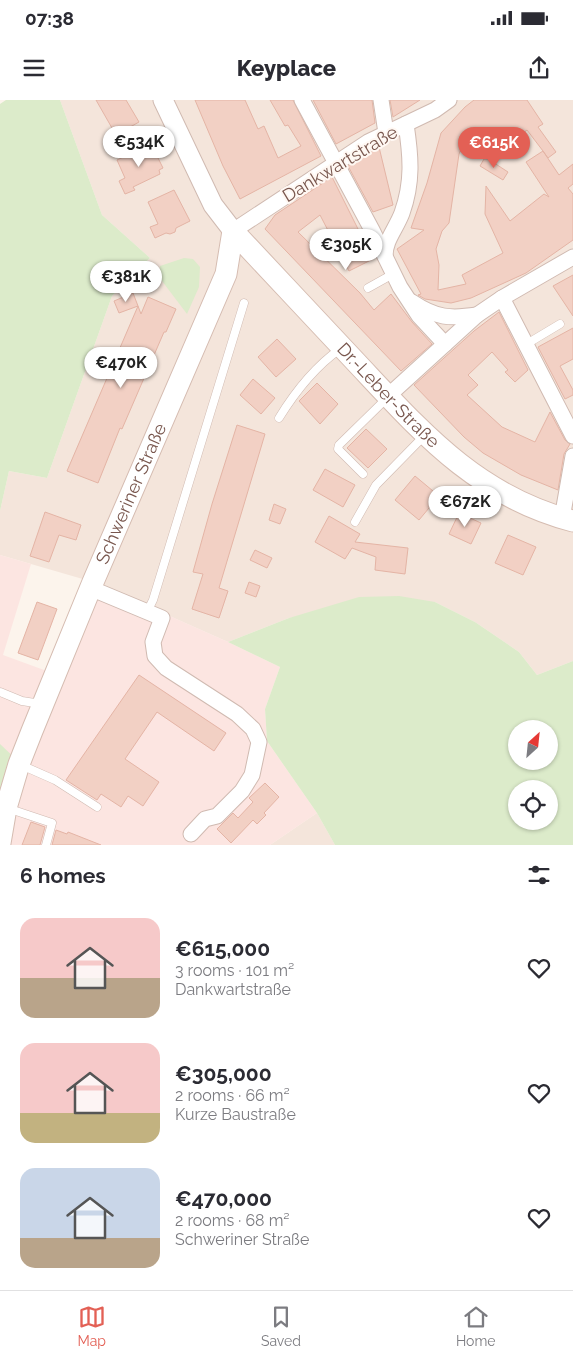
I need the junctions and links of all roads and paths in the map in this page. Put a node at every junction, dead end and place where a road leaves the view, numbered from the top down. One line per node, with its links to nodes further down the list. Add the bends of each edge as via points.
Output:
1 (163, 100): 9 (street, via 213,205)
2 (302, 100): 7 (street)
3 (382, 100): 6 (street)
4 (449, 100): 5 (street, Dankwartstraße)
5 (406, 124): 6 (street, Dankwartstraße); 10 (street, via 412,153 410,184)
6 (386, 133): 7 (street, Dankwartstraße)
7 (336, 163): 8 (street); 9 (street, Dankwartstraße)
8 (372, 230): 10 (street, via 381,235); 11 (street)
9 (233, 231): 22 (main road, Dr.-Leber-Straße); 31 (main road, Schweriner Straße, via 226,274)
10 (393, 232): 11 (street, via 386,243)
11 (385, 256): 13 (street)
12 (573, 258): 16 (street)
13 (393, 274): 14 (lane); 15 (street)
14 (368, 288)
15 (407, 298): 18 (street, via 422,309 445,317); 20 (street)
16 (502, 298): 18 (street); 21 (street)
17 (244, 304): 32 (lane)
18 (478, 315): 20 (street)
19 (560, 324): 21 (lane)
20 (445, 344): 23 (street)
21 (525, 345): 26 (street)
22 (342, 348): 23 (main road, Dr.-Leber-Straße); 24 (lane, via 326,359 288,402)
23 (388, 396): 25 (main road, Dr.-Leber-Straße); 28 (lane, via 339,445 338,449)
24 (279, 418)
25 (425, 435): 29 (main road, Dr.-Leber-Straße, via 480,480 534,509); 30 (lane, via 376,485)
26 (573, 436)
27 (573, 456): 29 (street, via 564,506)
28 (363, 474)
29 (567, 519)
30 (355, 522)
31 (90, 588): 32 (street); 34 (main road, Schweriner Straße)
32 (147, 612): 38 (street, via 162,618 153,642 155,656 166,668 237,714 253,729 259,742 252,775 242,791 217,816 204,819)
33 (0, 692): 34 (lane, via 22,701)
34 (42, 704): 35 (main road, Schweriner Straße)
35 (19, 764): 36 (lane, via 55,780); 37 (main road, Schweriner Straße)
36 (97, 807)
37 (6, 808): 39 (main road, Schweriner Straße); 40 (lane, via 52,823)
38 (191, 834)
39 (0, 843)
40 (46, 845)

